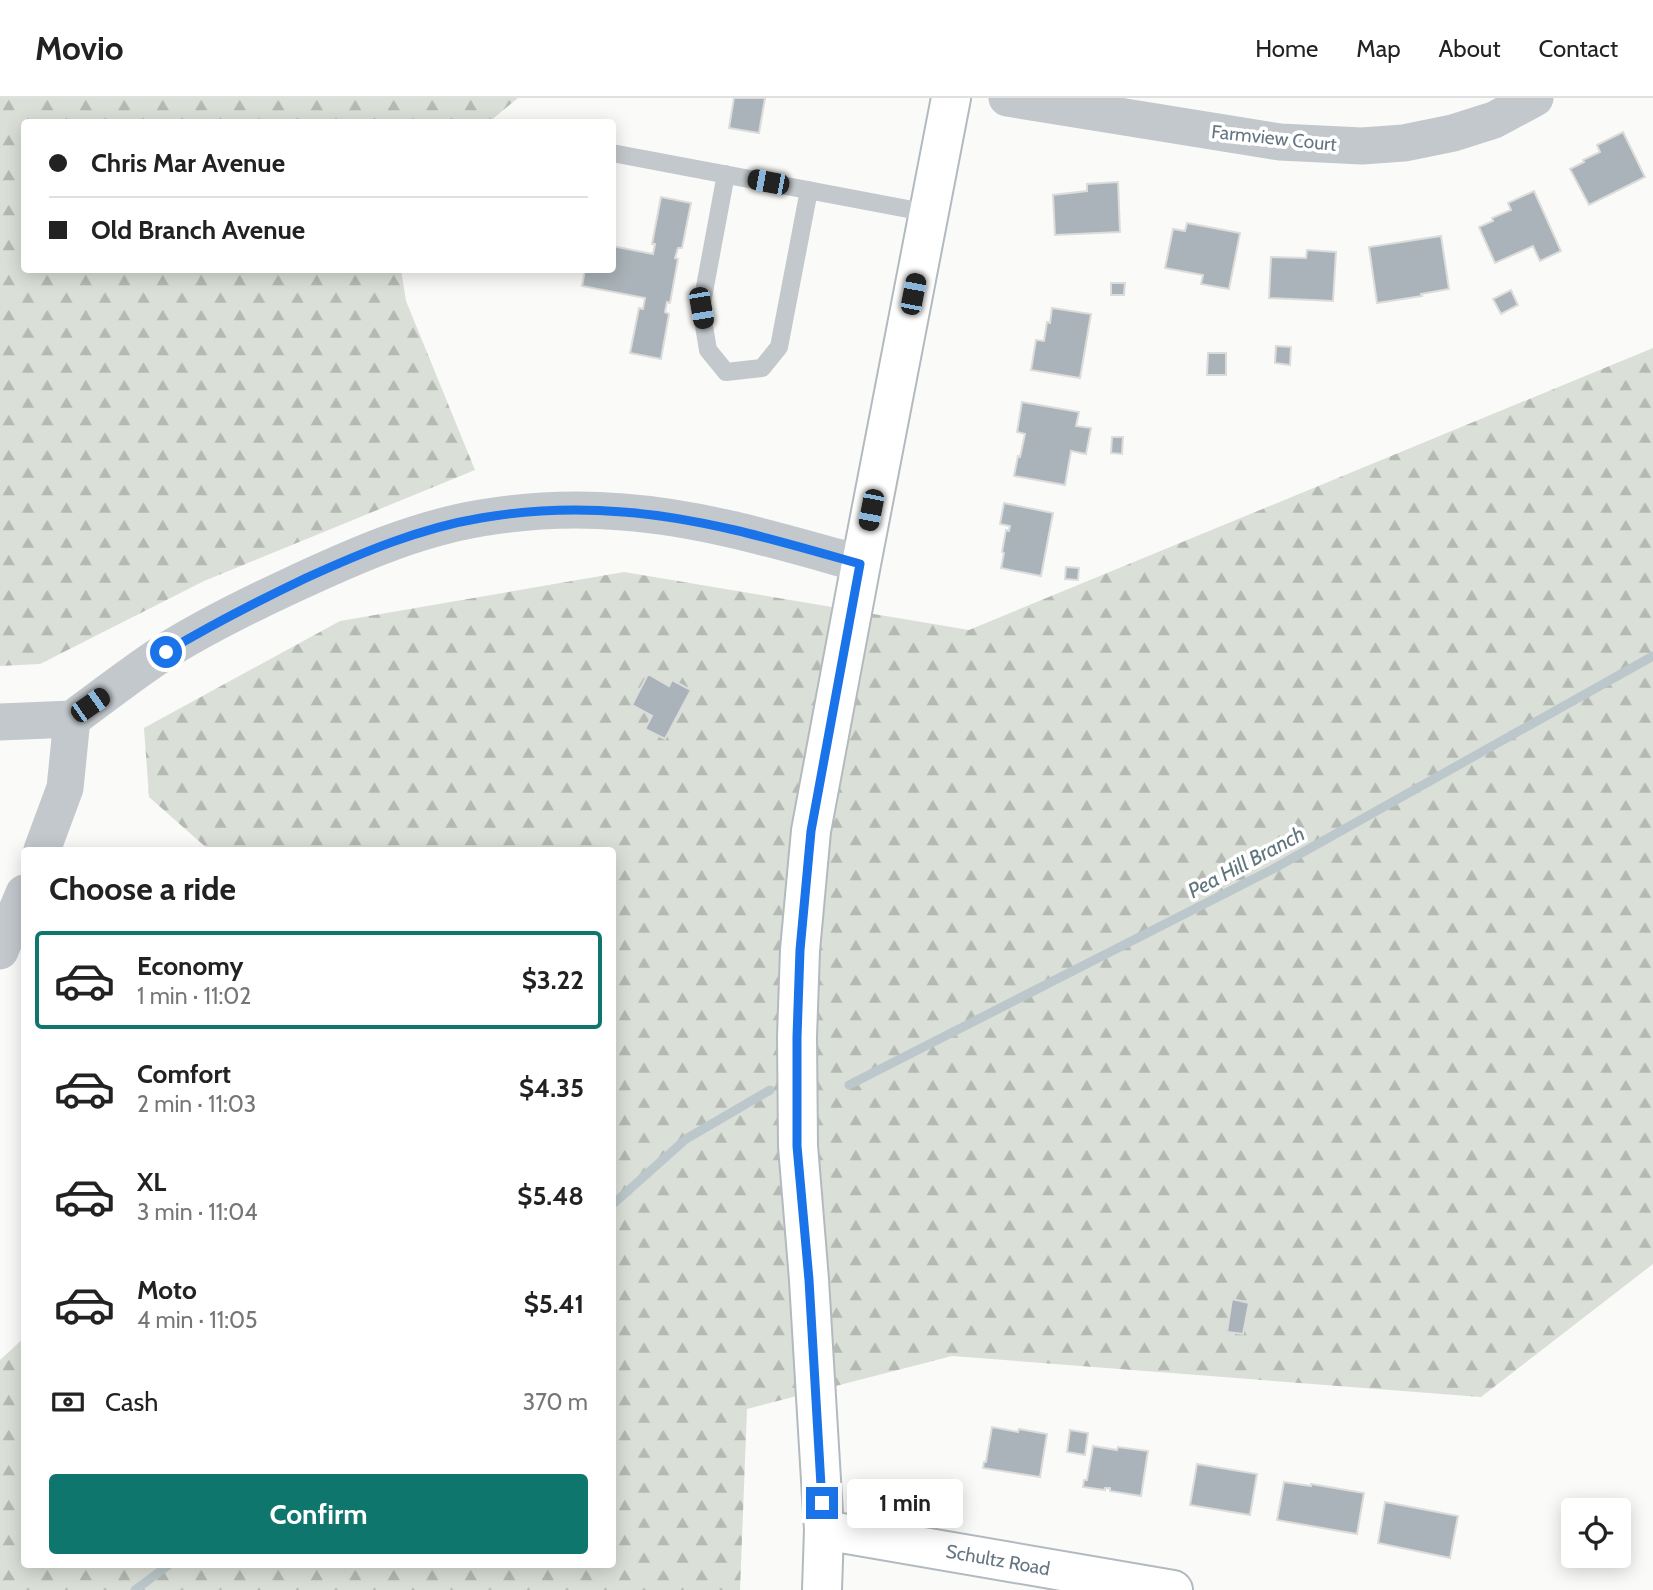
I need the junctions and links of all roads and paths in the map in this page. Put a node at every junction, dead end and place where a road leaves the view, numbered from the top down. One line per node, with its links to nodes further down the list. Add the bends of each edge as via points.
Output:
1 (951, 98): 7 (main road)
2 (1007, 98): 3 (street, Farmview Court, via 1280,142 1362,146 1453,134 1494,120)
3 (1535, 98)
4 (616, 154): 5 (lane)
5 (726, 174): 6 (lane); 6 (lane, via 701,308 708,350 726,372 762,368 779,347)
6 (809, 190): 7 (lane)
7 (929, 213): 8 (main road)
8 (860, 564): 9 (street, via 728,528 624,512 558,510 480,518 377,547 269,595 166,652); 14 (main road, via 811,831 800,950 797,1146)
9 (72, 719): 10 (street); 11 (street, via 65,788)
10 (0, 722)
11 (43, 847)
12 (21, 900): 13 (street)
13 (0, 951)
14 (824, 1531): 15 (main road); 16 (main road, Schultz Road)
15 (822, 1590)
16 (1173, 1590)

